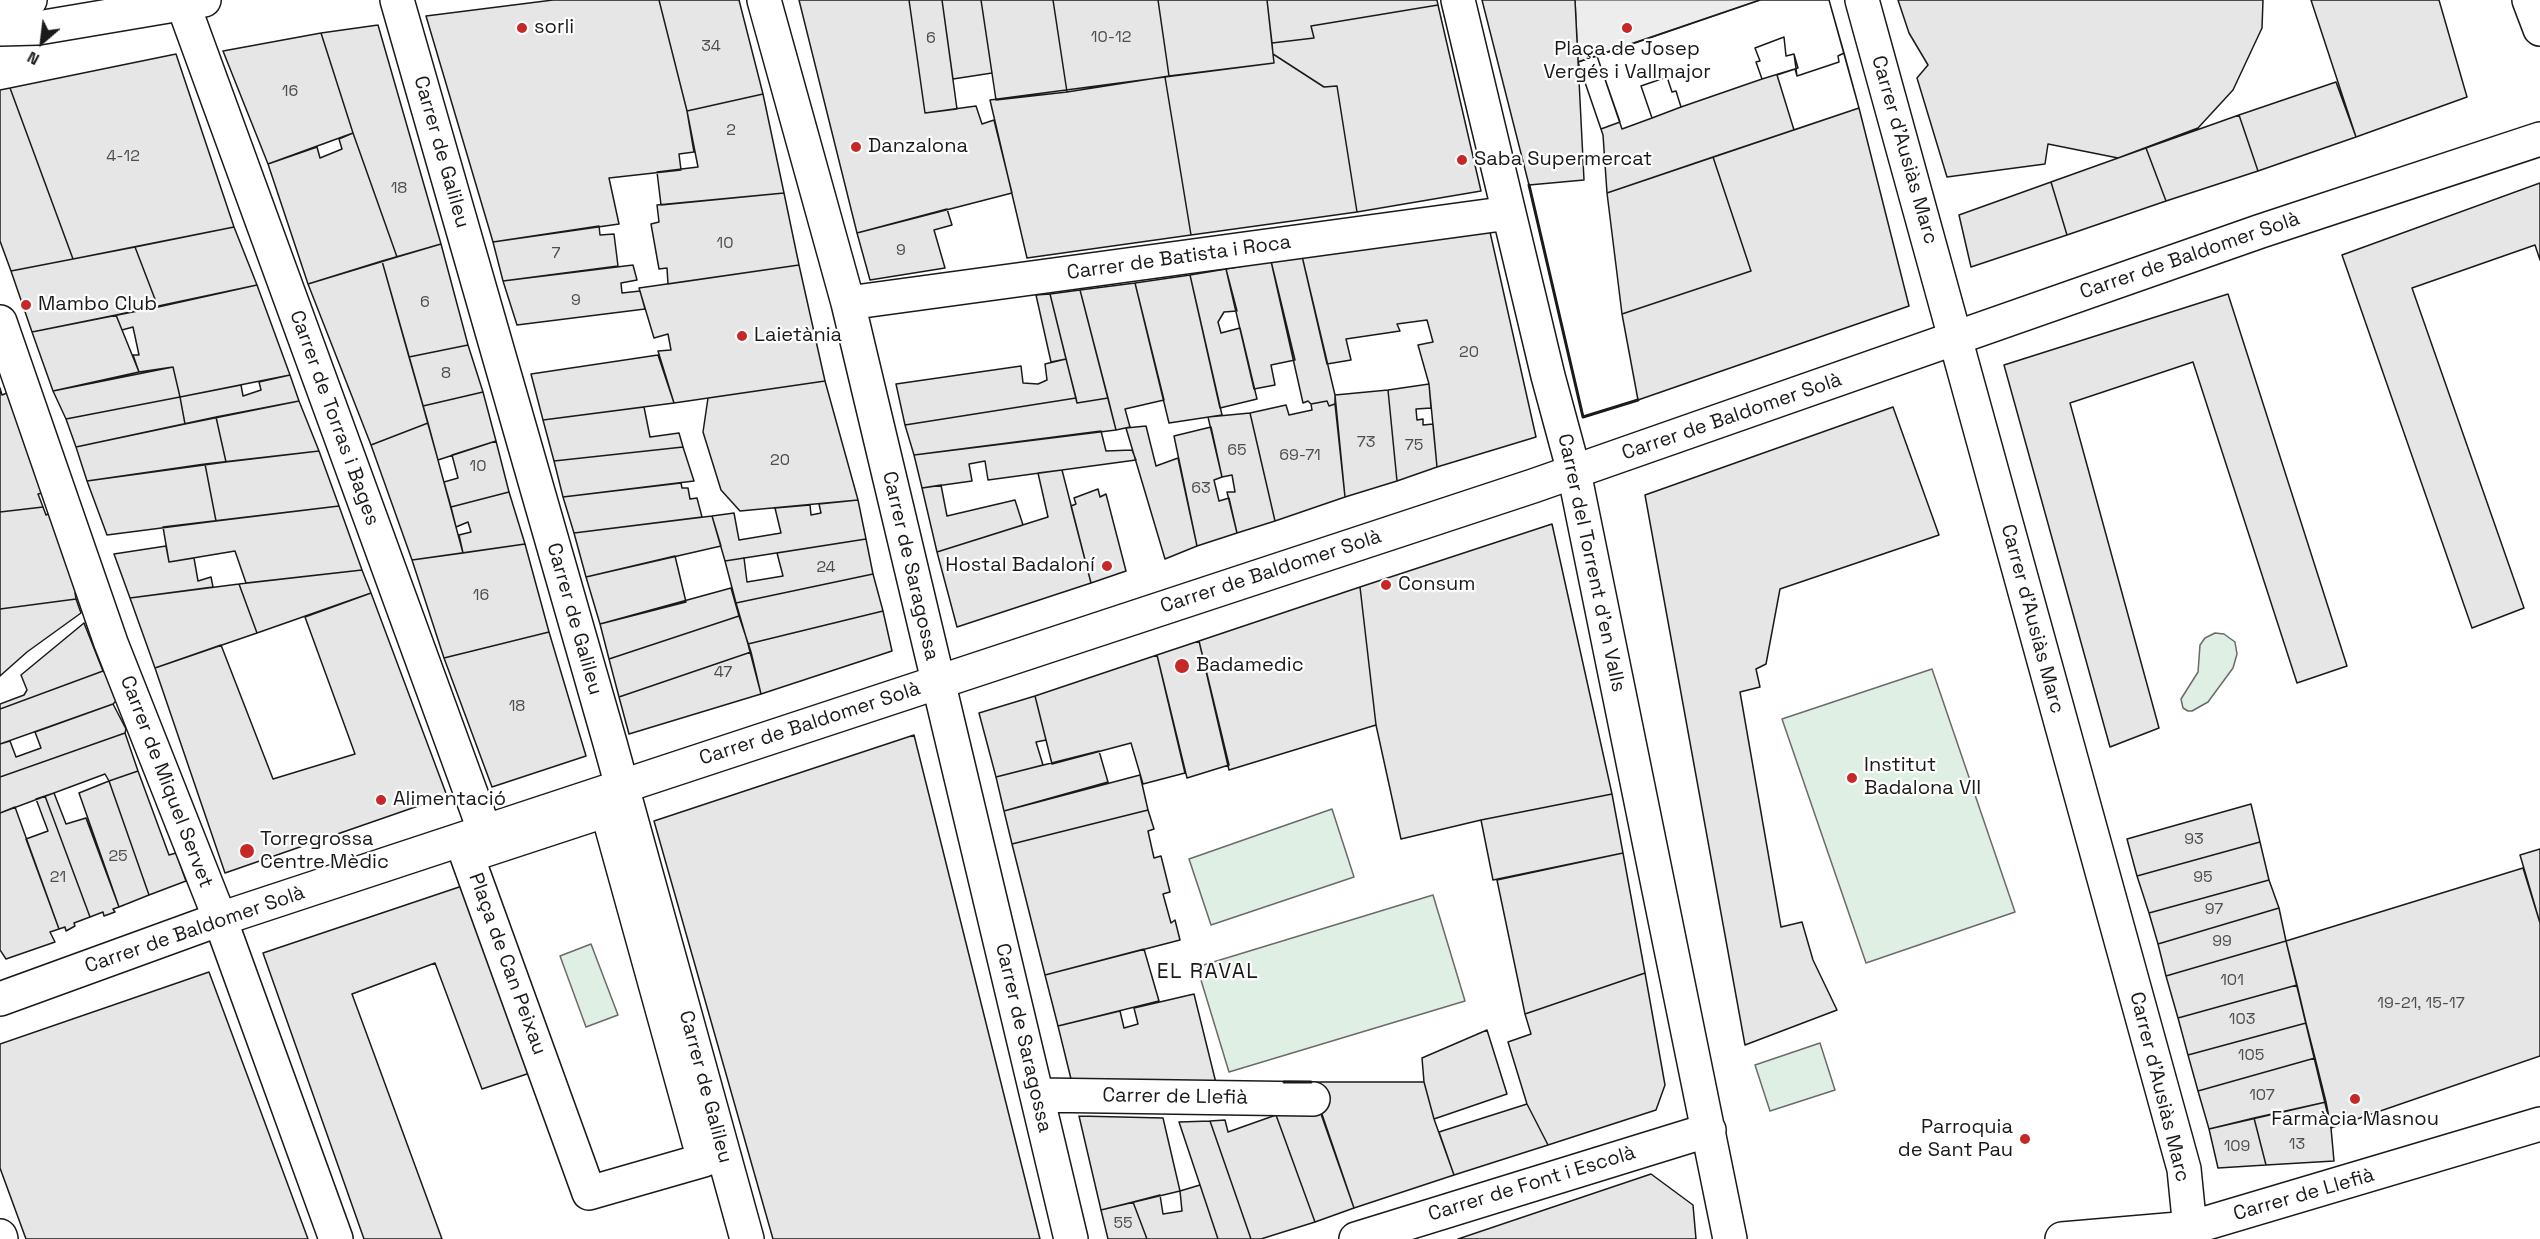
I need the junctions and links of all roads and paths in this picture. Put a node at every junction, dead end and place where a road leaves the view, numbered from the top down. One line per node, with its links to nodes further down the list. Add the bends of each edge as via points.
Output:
1 (30, 0): 8 (street)
2 (397, 0): 18 (street, Carrer de Galileu)
3 (764, 0): 13 (street, Carrer de Saragossa)
4 (1458, 0): 12 (street, Carrer del Torrent d'en Valls)
5 (1862, 0): 15 (street, Carrer d'Ausiàs Marc)
6 (2529, 0): 10 (street)
7 (194, 2): 9 (street, via 38,28); 19 (street, Carrer de Torras i Bages)
8 (0, 11)
9 (0, 29)
10 (2540, 29)
11 (2540, 139): 15 (street, Carrer de Baldomer Solà, via 2261,231)
12 (1509, 213): 13 (street, Carrer de Batista i Roca); 16 (street, Carrer del Torrent d'en Valls)
13 (848, 303): 17 (street, Carrer de Saragossa)
14 (0, 322): 20 (street, Carrer de Miquel Servet, via 111,643)
15 (1955, 339): 16 (street, Carrer de Baldomer Solà); 27 (street, Carrer d'Ausiàs Marc, via 2184,1168)
16 (1574, 472): 17 (street, Carrer de Baldomer Solà); 25 (street, Carrer del Torrent d'en Valls)
17 (938, 682): 18 (street, Carrer de Baldomer Solà); 22 (street, Carrer de Saragossa)
18 (622, 786): 19 (street, Carrer de Baldomer Solà); 29 (street, Carrer de Galileu)
19 (485, 832): 20 (street, Carrer de Baldomer Solà)
20 (220, 919): 21 (street, Carrer de Baldomer Solà); 28 (street, Carrer de Miquel Servet)
21 (0, 999)
22 (1036, 1095): 23 (street, Carrer de Llefià); 30 (street, Carrer de Saragossa)
23 (1314, 1099)
24 (2540, 1124): 27 (street, Carrer de Llefià)
25 (1709, 1130): 31 (street, Carrer de Font i Escolà); 32 (street, Carrer del Torrent d'en Valls)
26 (589, 1193): 26 (street, Plaça de Can Peixau, via 704,1160 607,810 467,856)
27 (2191, 1233): 33 (street, Carrer de Llefià)
28 (336, 1239)
29 (747, 1239)
30 (1071, 1239)
31 (1356, 1239)
32 (1730, 1239)
33 (2062, 1239)

